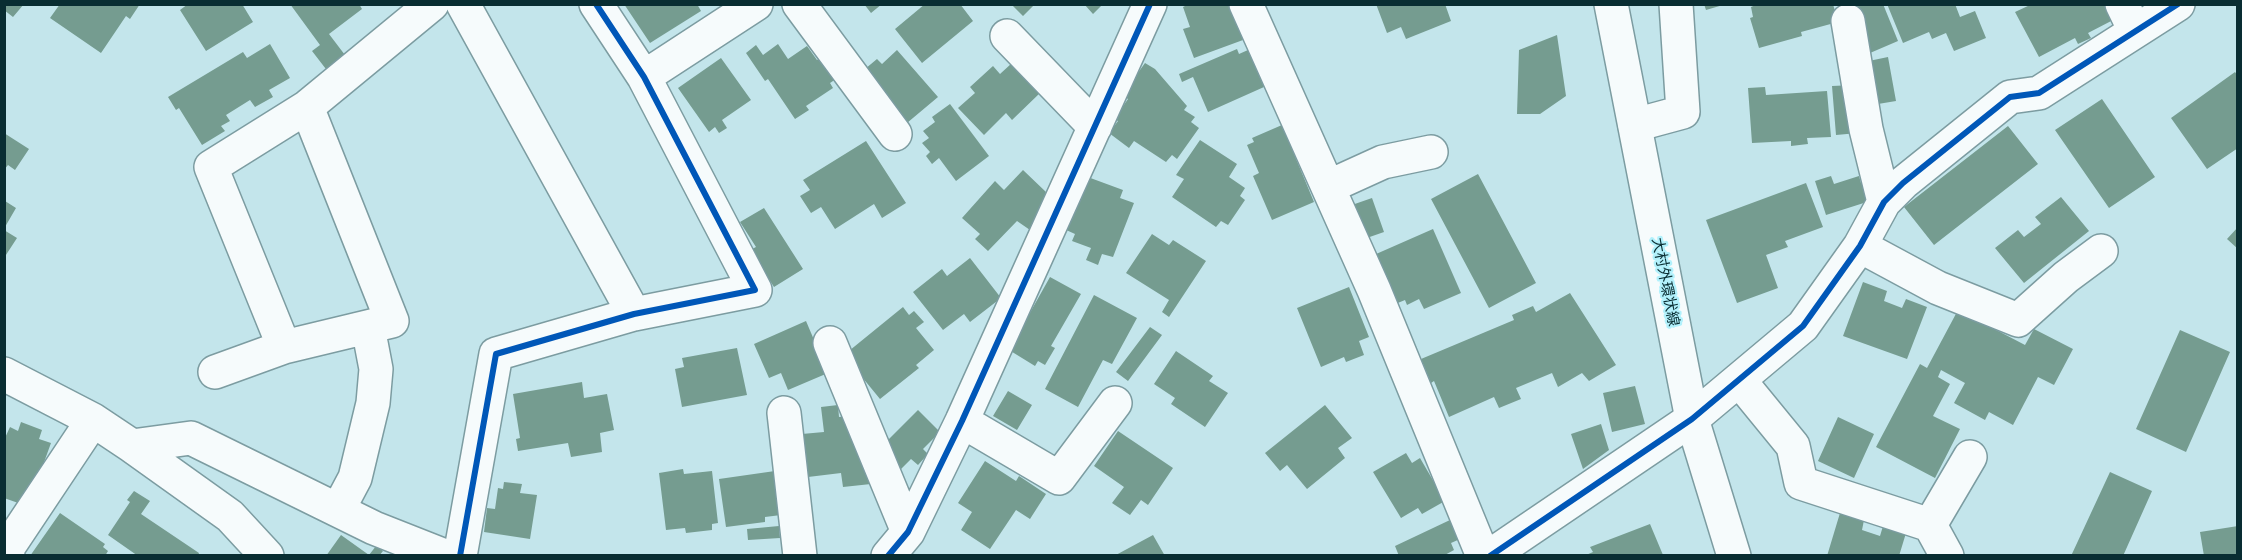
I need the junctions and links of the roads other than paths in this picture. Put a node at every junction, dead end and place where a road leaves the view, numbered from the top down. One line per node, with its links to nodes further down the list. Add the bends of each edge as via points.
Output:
1 (463, 4): 24 (street)
2 (596, 4): 14 (street)
3 (756, 4): 14 (street)
4 (799, 4): 18 (street)
5 (1150, 4): 17 (street)
6 (1246, 4): 20 (street)
7 (1611, 4): 16 (street, 大村外環状線)
8 (1676, 4): 16 (street, via 1683,112)
9 (2178, 4): 11 (street)
10 (413, 10): 15 (street)
11 (2128, 18): 21 (street, via 2039,93 2010,97)
12 (1848, 21): 21 (street, via 1866,129)
13 (1007, 36): 17 (street)
14 (644, 77): 24 (street, via 755,290)
15 (307, 107): 25 (street, via 392,321); 27 (street, via 211,167)
16 (1635, 125): 33 (street, 大村外環状線)
17 (1095, 127): 35 (street)
18 (895, 134)
19 (1431, 152): 20 (street, via 1383,162)
20 (1328, 187): 46 (street)
21 (1884, 202): 22 (street)
22 (1860, 246): 23 (street, via 1938,288 2018,320); 30 (street, via 1803,326)
23 (2101, 251)
24 (634, 314): 44 (street, via 496,354)
25 (368, 327): 27 (street); 38 (street, via 376,369 373,403 355,478)
26 (830, 343): 40 (street)
27 (284, 347): 28 (street)
28 (216, 372)
29 (4, 374): 34 (street)
30 (1739, 380): 33 (street); 39 (street, via 1793,446 1801,483)
31 (1115, 403): 35 (street, via 1059,478)
32 (784, 413): 45 (street)
33 (1692, 419): 47 (street); 48 (street, 大村外環状線)
34 (93, 420): 36 (street); 41 (street, via 5,552)
35 (962, 421): 40 (street)
36 (132, 446): 38 (street, via 191,438); 42 (street, via 230,516)
37 (1970, 457): 39 (street)
38 (338, 510): 43 (street)
39 (1930, 525): 49 (street)
40 (898, 544)
41 (8, 555)
42 (267, 555)
43 (445, 555)
44 (460, 555)
45 (800, 555)
46 (1483, 555)
47 (1490, 555)
48 (1734, 555)
49 (1947, 555)

